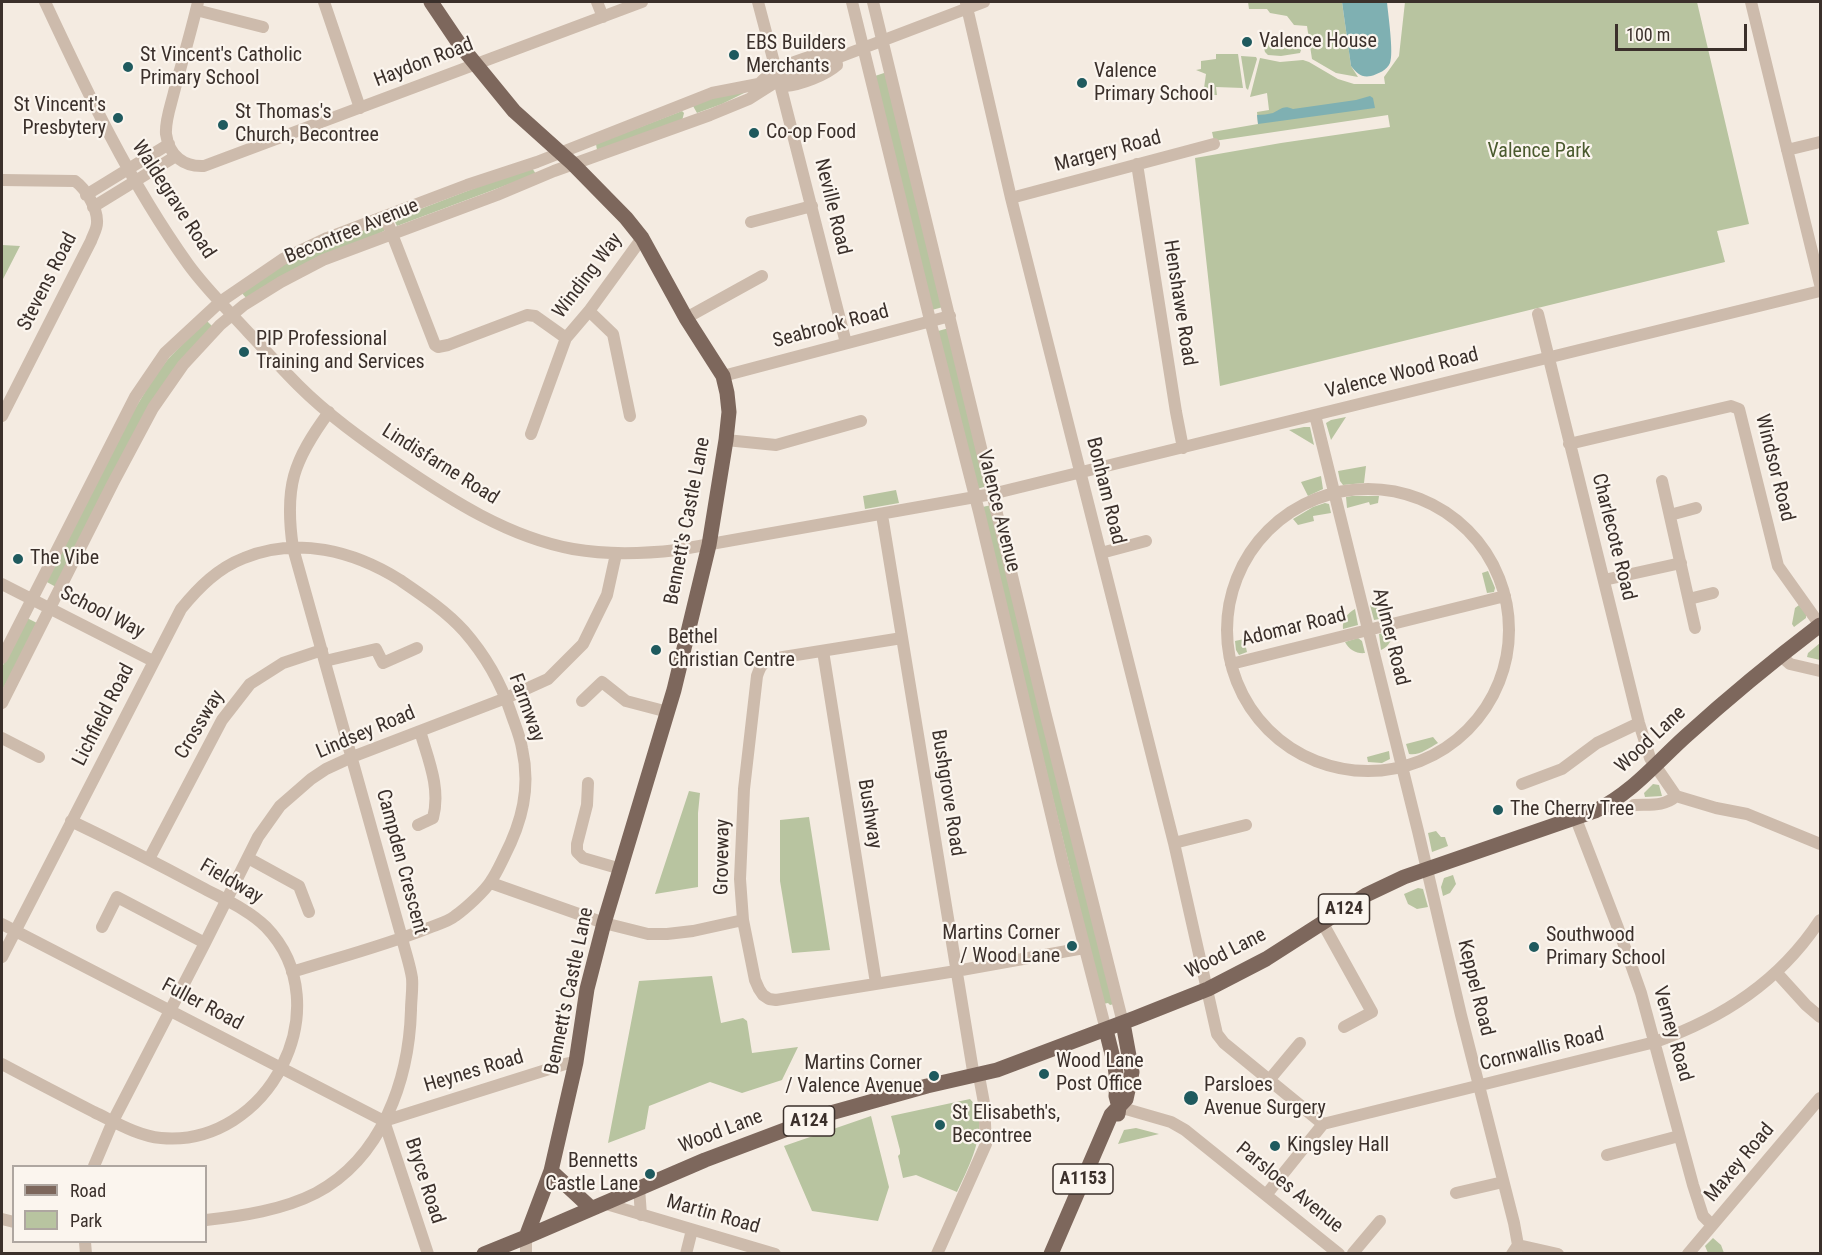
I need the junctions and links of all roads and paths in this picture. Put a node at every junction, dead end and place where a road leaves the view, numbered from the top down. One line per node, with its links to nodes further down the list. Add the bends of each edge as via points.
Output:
1 (45, 2): 30 (street, Waldegrave Road)
2 (324, 2): 20 (street)
3 (431, 2): 17 (main road, Bennett's Castle Lane)
4 (597, 2): 13 (street)
5 (642, 2): 13 (street, Haydon Road)
6 (759, 2): 18 (street, Neville Road)
7 (852, 2): 16 (street, Valence Avenue)
8 (873, 2): 15 (street, Valence Avenue)
9 (984, 2): 11 (street, Becontree Avenue)
10 (1751, 2): 25 (street)
11 (966, 5): 15 (street, Becontree Avenue); 34 (street, Bonham Road)
12 (197, 6): 14 (street); 23 (street, via 167,123)
13 (603, 17): 17 (street, Haydon Road)
14 (263, 27)
15 (882, 40): 16 (street, Becontree Avenue); 48 (street, Valence Avenue)
16 (864, 47): 18 (street, Becontree Avenue); 50 (street, Valence Avenue)
17 (476, 64): 20 (street, Haydon Road); 26 (main road, Bennett's Castle Lane, via 514,111)
18 (777, 75): 19 (street, Becontree Avenue); 21 (street, Becontree Avenue, via 749,99); 35 (street, Neville Road)
19 (685, 103): 21 (street); 26 (street, Becontree Avenue)
20 (360, 108): 27 (street, Haydon Road, via 204,166)
21 (693, 122): 28 (street, Becontree Avenue)
22 (1821, 142): 25 (street)
23 (169, 144): 27 (street); 30 (street)
24 (1214, 144): 29 (street, Margery Road)
25 (1787, 150): 42 (street)
26 (560, 153): 28 (main road, Bennett's Castle Lane); 37 (street, Becontree Avenue)
27 (180, 160): 32 (street)
28 (573, 164): 39 (street, Becontree Avenue); 40 (main road, Bennett's Castle Lane)
29 (1137, 164): 34 (street, Margery Road); 63 (street, Henshawe Road)
30 (129, 169): 32 (street, Waldegrave Road); 33 (street)
31 (2, 180): 33 (street, via 75,181)
32 (136, 181): 36 (street); 44 (street, Waldegrave Road, via 189,265)
33 (86, 195): 36 (street)
34 (1011, 198): 64 (street, Bonham Road)
35 (812, 206): 38 (street); 52 (street, Neville Road)
36 (93, 207): 57 (street, Stevens Road, via 95,232)
37 (386, 216): 39 (street, Winding Way); 44 (street, Becontree Avenue, via 298,250)
38 (751, 222)
39 (393, 234): 47 (street, Becontree Avenue, via 323,260); 51 (street, Winding Way, via 438,347 527,315 535,316)
40 (642, 237): 45 (street, Winding Way); 49 (main road, Bennett's Castle Lane)
41 (762, 276): 49 (street)
42 (1821, 284)
43 (1821, 291): 53 (street, Valence Wood Road)
44 (220, 302): 47 (street, Waldegrave Road); 83 (street, Becontree Avenue, via 165,353 144,382)
45 (589, 311): 51 (street, Winding Way); 58 (street, via 613,334)
46 (1538, 314): 53 (street, Charlecote Road)
47 (232, 315): 55 (street, Lindisfarne Road, via 298,386); 84 (street, Becontree Avenue, via 183,365 153,408)
48 (950, 316): 50 (street, Seabrook Road); 67 (street, Valence Avenue)
49 (686, 318): 54 (main road, Bennett's Castle Lane)
50 (930, 321): 52 (street, Seabrook Road); 68 (street, Valence Avenue)
51 (566, 338): 60 (street, Winding Way)
52 (846, 344): 54 (street, Seabrook Road)
53 (1548, 358): 56 (street, Valence Wood Road); 62 (street, Charlecote Road)
54 (723, 376): 61 (main road, Bennett's Castle Lane, via 729,412)
55 (329, 412): 74 (street, Campden Crescent, via 304,449 291,485 289,521); 75 (street, Lindisfarne Road, via 371,446 482,516 572,548)
56 (1315, 415): 63 (street, Valence Wood Road); 66 (street, Aylmer Road)
57 (2, 416)
58 (630, 416)
59 (861, 421): 61 (street, via 776,445)
60 (531, 434)
61 (726, 440): 73 (main road, Bennett's Castle Lane)
62 (1569, 444): 78 (street, Charlecote Road); 85 (street, Windsor Road, via 1731,406 1739,409 1778,566)
63 (1183, 448): 64 (street, Valence Wood Road)
64 (1081, 473): 67 (street, Valence Wood Road); 76 (street, Bonham Road)
65 (1662, 481): 71 (street)
66 (1335, 493): 81 (street, via 1385,490 1419,498 1441,509 1462,524 1485,550); 87 (street, Aylmer Road); 95 (street, via 1288,514 1252,550 1231,596 1227,630)
67 (992, 495): 68 (street, Lindisfarne Road); 143 (street, Valence Avenue)
68 (975, 497): 70 (street, Lindisfarne Road); 134 (street, Valence Avenue)
69 (1696, 508): 71 (street)
70 (882, 515): 73 (street, Lindisfarne Road); 88 (street, Bushgrove Road)
71 (1670, 515): 77 (street)
72 (1146, 541): 76 (street)
73 (709, 545): 75 (street, Lindisfarne Road); 100 (main road, Bennett's Castle Lane)
74 (293, 548): 91 (street, Campden Crescent); 94 (street, Lichfield Road, via 267,550 244,558 210,578 181,609); 97 (street, Farmway, via 350,556 372,564 418,592 464,631 487,661)
75 (616, 554): 97 (street, Lindsey Road, via 607,595 583,644 548,680)
76 (1101, 554): 116 (street, Bonham Road)
77 (1681, 563): 78 (street); 82 (street)
78 (1604, 580): 101 (street, Charlecote Road)
79 (2, 584): 83 (street, School Way)
80 (1713, 593): 82 (street)
81 (1505, 596): 87 (street, Adomar Road); 106 (street, via 1509,614 1508,651 1489,702 1452,743)
82 (1689, 599): 86 (street)
83 (31, 600): 84 (street, School Way); 93 (street, Becontree Avenue)
84 (50, 608): 94 (street, School Way); 99 (street, Becontree Avenue)
85 (1820, 625): 92 (main road, Wood Lane / A124)
86 (1695, 628)
87 (1369, 630): 95 (street, Adomar Road); 106 (street, Aylmer Road)
88 (902, 638): 90 (street, Groveway); 136 (street, Bushgrove Road)
89 (417, 648): 91 (street, Crossway, via 383,663 376,649)
90 (823, 651): 125 (street, Groveway, via 771,659 764,662 757,676 744,789 740,879); 139 (street, Bushway)
91 (323, 656): 105 (street, Campden Crescent); 119 (street, Crossway, via 283,663 250,684 222,720)
92 (1781, 656): 96 (street, via 1790,664); 107 (main road, Wood Lane / A124)
93 (2, 658)
94 (153, 661): 113 (street, Lichfield Road)
95 (1231, 664): 106 (street, via 1252,710 1275,735 1303,754 1351,769)
96 (1821, 671)
97 (506, 698): 102 (street, Lindsey Road); 122 (street, Farmway, via 522,748 525,794 514,838)
98 (582, 701): 100 (street, via 602,682 626,701)
99 (2, 703)
100 (668, 712): 120 (main road, Bennett's Castle Lane)
101 (1639, 723): 107 (street, Charlecote Road, via 1648,754); 109 (street, via 1597,743 1562,769)
102 (420, 731): 105 (street, Lindsey Road); 114 (street, via 436,784 436,808 433,818)
103 (2, 738): 104 (street)
104 (39, 757)
105 (352, 757): 118 (street, Lindsey Road, via 311,779 280,806); 132 (street, Campden Crescent)
106 (1402, 766): 121 (street, Aylmer Road)
107 (1656, 766): 110 (street, Charlecote Road); 112 (main road, Wood Lane / A124, via 1612,802)
108 (588, 783): 120 (street, via 577,852 583,858)
109 (1522, 784)
110 (1676, 796): 111 (street, via 1663,804); 117 (street, via 1716,814 1747,814)
111 (1634, 805)
112 (1576, 819): 121 (main road, Wood Lane / A124); 146 (street, Verney Road, via 1618,928)
113 (71, 821): 119 (street, Fieldway); 131 (street, Lichfield Road)
114 (418, 825)
115 (1246, 825): 116 (street)
116 (1173, 843): 140 (street, Bonham Road)
117 (1821, 844)
118 (248, 858): 123 (street, Lindsey Road); 124 (street, via 298,886)
119 (149, 859): 123 (street, Fieldway)
120 (621, 869): 128 (main road, Bennett's Castle Lane)
121 (1427, 869): 127 (main road, Wood Lane / A124, via 1366,896); 153 (street, Keppel Road)
122 (491, 883): 128 (street); 132 (street, Farmway, via 454,918)
123 (226, 901): 133 (street, Lindsey Road); 137 (street, Fieldway, via 267,928)
124 (309, 912)
125 (743, 920): 128 (street, via 667,934 648,934); 139 (street, Groveway, via 755,980 769,999)
126 (1821, 920): 138 (street, Cornwallis Road)
127 (1322, 922): 140 (main road, Wood Lane / A124, via 1266,959); 144 (street, via 1372,1012)
128 (604, 923): 148 (main road, Bennett's Castle Lane, via 587,989)
129 (2, 924): 131 (street, Fuller Road)
130 (102, 927): 133 (street, via 117,897)
131 (14, 931): 135 (street, Lichfield Road); 141 (street, Fuller Road)
132 (402, 938): 137 (street, Farmway); 157 (street, Campden Crescent, via 412,979 410,1032 402,1077)
133 (205, 943): 141 (street, Lindsey Road)
134 (1084, 948): 136 (street, Groveway); 145 (street, Valence Avenue)
135 (2, 957)
136 (956, 971): 139 (street, Groveway); 151 (street, Bushgrove Road)
137 (292, 972): 150 (street, Fieldway, via 297,995 296,1025)
138 (1776, 972): 142 (street); 146 (street, Cornwallis Road, via 1722,1012)
139 (876, 983)
140 (1208, 989): 143 (main road, Wood Lane / A124); 152 (street, Bonham Road, via 1217,1034)
141 (171, 1011): 150 (street, Fuller Road); 156 (street, Lindsey Road)
142 (1821, 1017)
143 (1123, 1023): 145 (main road, Wood Lane / A124); 155 (main road, A1153, via 1132,1072 1126,1099)
144 (1344, 1027)
145 (1106, 1030): 151 (main road, Wood Lane / A124); 155 (main road, A1153)
146 (1655, 1042): 153 (street, Cornwallis Road); 159 (street, Verney Road)
147 (1300, 1043): 152 (street)
148 (576, 1062): 157 (street, Heynes Road); 162 (main road, Bennett's Castle Lane)
149 (2, 1064): 156 (street, Fieldway)
150 (281, 1068): 156 (street, Fieldway, via 243,1115 199,1136 160,1138); 157 (street, Fuller Road)
151 (977, 1076): 164 (main road, Wood Lane / A124, via 827,1114); 181 (street, Bushgrove Road, via 984,1103 986,1144)
152 (1270, 1079): 158 (street, Bonham Road)
153 (1479, 1086): 158 (street, Cornwallis Road); 163 (street, Keppel Road)
154 (1821, 1098): 171 (street, Maxey Road)
155 (1119, 1107): 166 (street, Parsloes Avenue, via 1185,1130); 182 (main road, A1153, via 1111,1115); 183 (main road, A1153)
156 (113, 1121): 161 (street, Lindsey Road)
157 (384, 1121): 169 (street, Campden Crescent, via 350,1168 316,1193 295,1202); 176 (street, Bryce Road)
158 (1323, 1124): 166 (street)
159 (1679, 1137): 160 (street); 171 (street, Verney Road, via 1703,1216)
160 (1607, 1155)
161 (94, 1165)
162 (551, 1171): 167 (main road); 173 (main road, Bennett's Castle Lane)
163 (1503, 1182): 165 (street); 174 (street, Keppel Road, via 1514,1223)
164 (639, 1188): 167 (main road, Wood Lane / A124); 168 (street, Martin Road)
165 (1456, 1193)
166 (1266, 1194): 184 (street, Parsloes Avenue)
167 (597, 1206): 168 (street, Martin Road); 173 (main road, A124)
168 (641, 1215): 172 (street, Martin Road)
169 (207, 1220)
170 (1380, 1221): 175 (street)
171 (1712, 1226): 186 (street, Maxey Road)
172 (692, 1230): 179 (street); 180 (street, Martin Road)
173 (526, 1238): 177 (main road, A124); 178 (street)
174 (1515, 1249): 185 (street)
175 (1353, 1253)
176 (428, 1254)
177 (484, 1254)
178 (526, 1254)
179 (686, 1254)
180 (775, 1254)
181 (937, 1254)
182 (1051, 1254)
183 (1058, 1254)
184 (1339, 1254)
185 (1558, 1254)
186 (1688, 1254)

